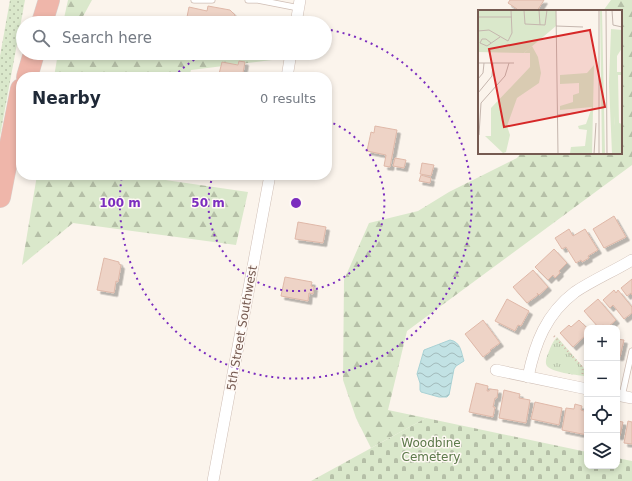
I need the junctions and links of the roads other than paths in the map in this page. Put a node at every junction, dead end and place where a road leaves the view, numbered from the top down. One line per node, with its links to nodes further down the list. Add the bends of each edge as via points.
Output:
1 (39, 0): 7 (highway)
2 (49, 0): 8 (highway)
3 (194, 0): 4 (lane)
4 (212, 0)
5 (248, 0): 6 (lane)
6 (300, 4): 9 (street)
7 (36, 16)
8 (44, 16)
9 (297, 16)
10 (27, 60): 13 (highway)
11 (32, 60): 14 (highway)
12 (291, 60): 15 (street)
13 (24, 72)
14 (28, 72)
15 (289, 72)
16 (16, 113): 18 (highway)
17 (16, 115): 18 (highway)
18 (14, 122): 20 (highway)
19 (269, 180): 27 (street, 5th Street Southwest)
20 (0, 197)
21 (632, 260): 24 (street, via 565,301 545,326 537,341)
22 (632, 351): 26 (lane)
23 (496, 370): 24 (street)
24 (528, 377): 25 (street)
25 (584, 388)
26 (624, 396)
27 (213, 481)

